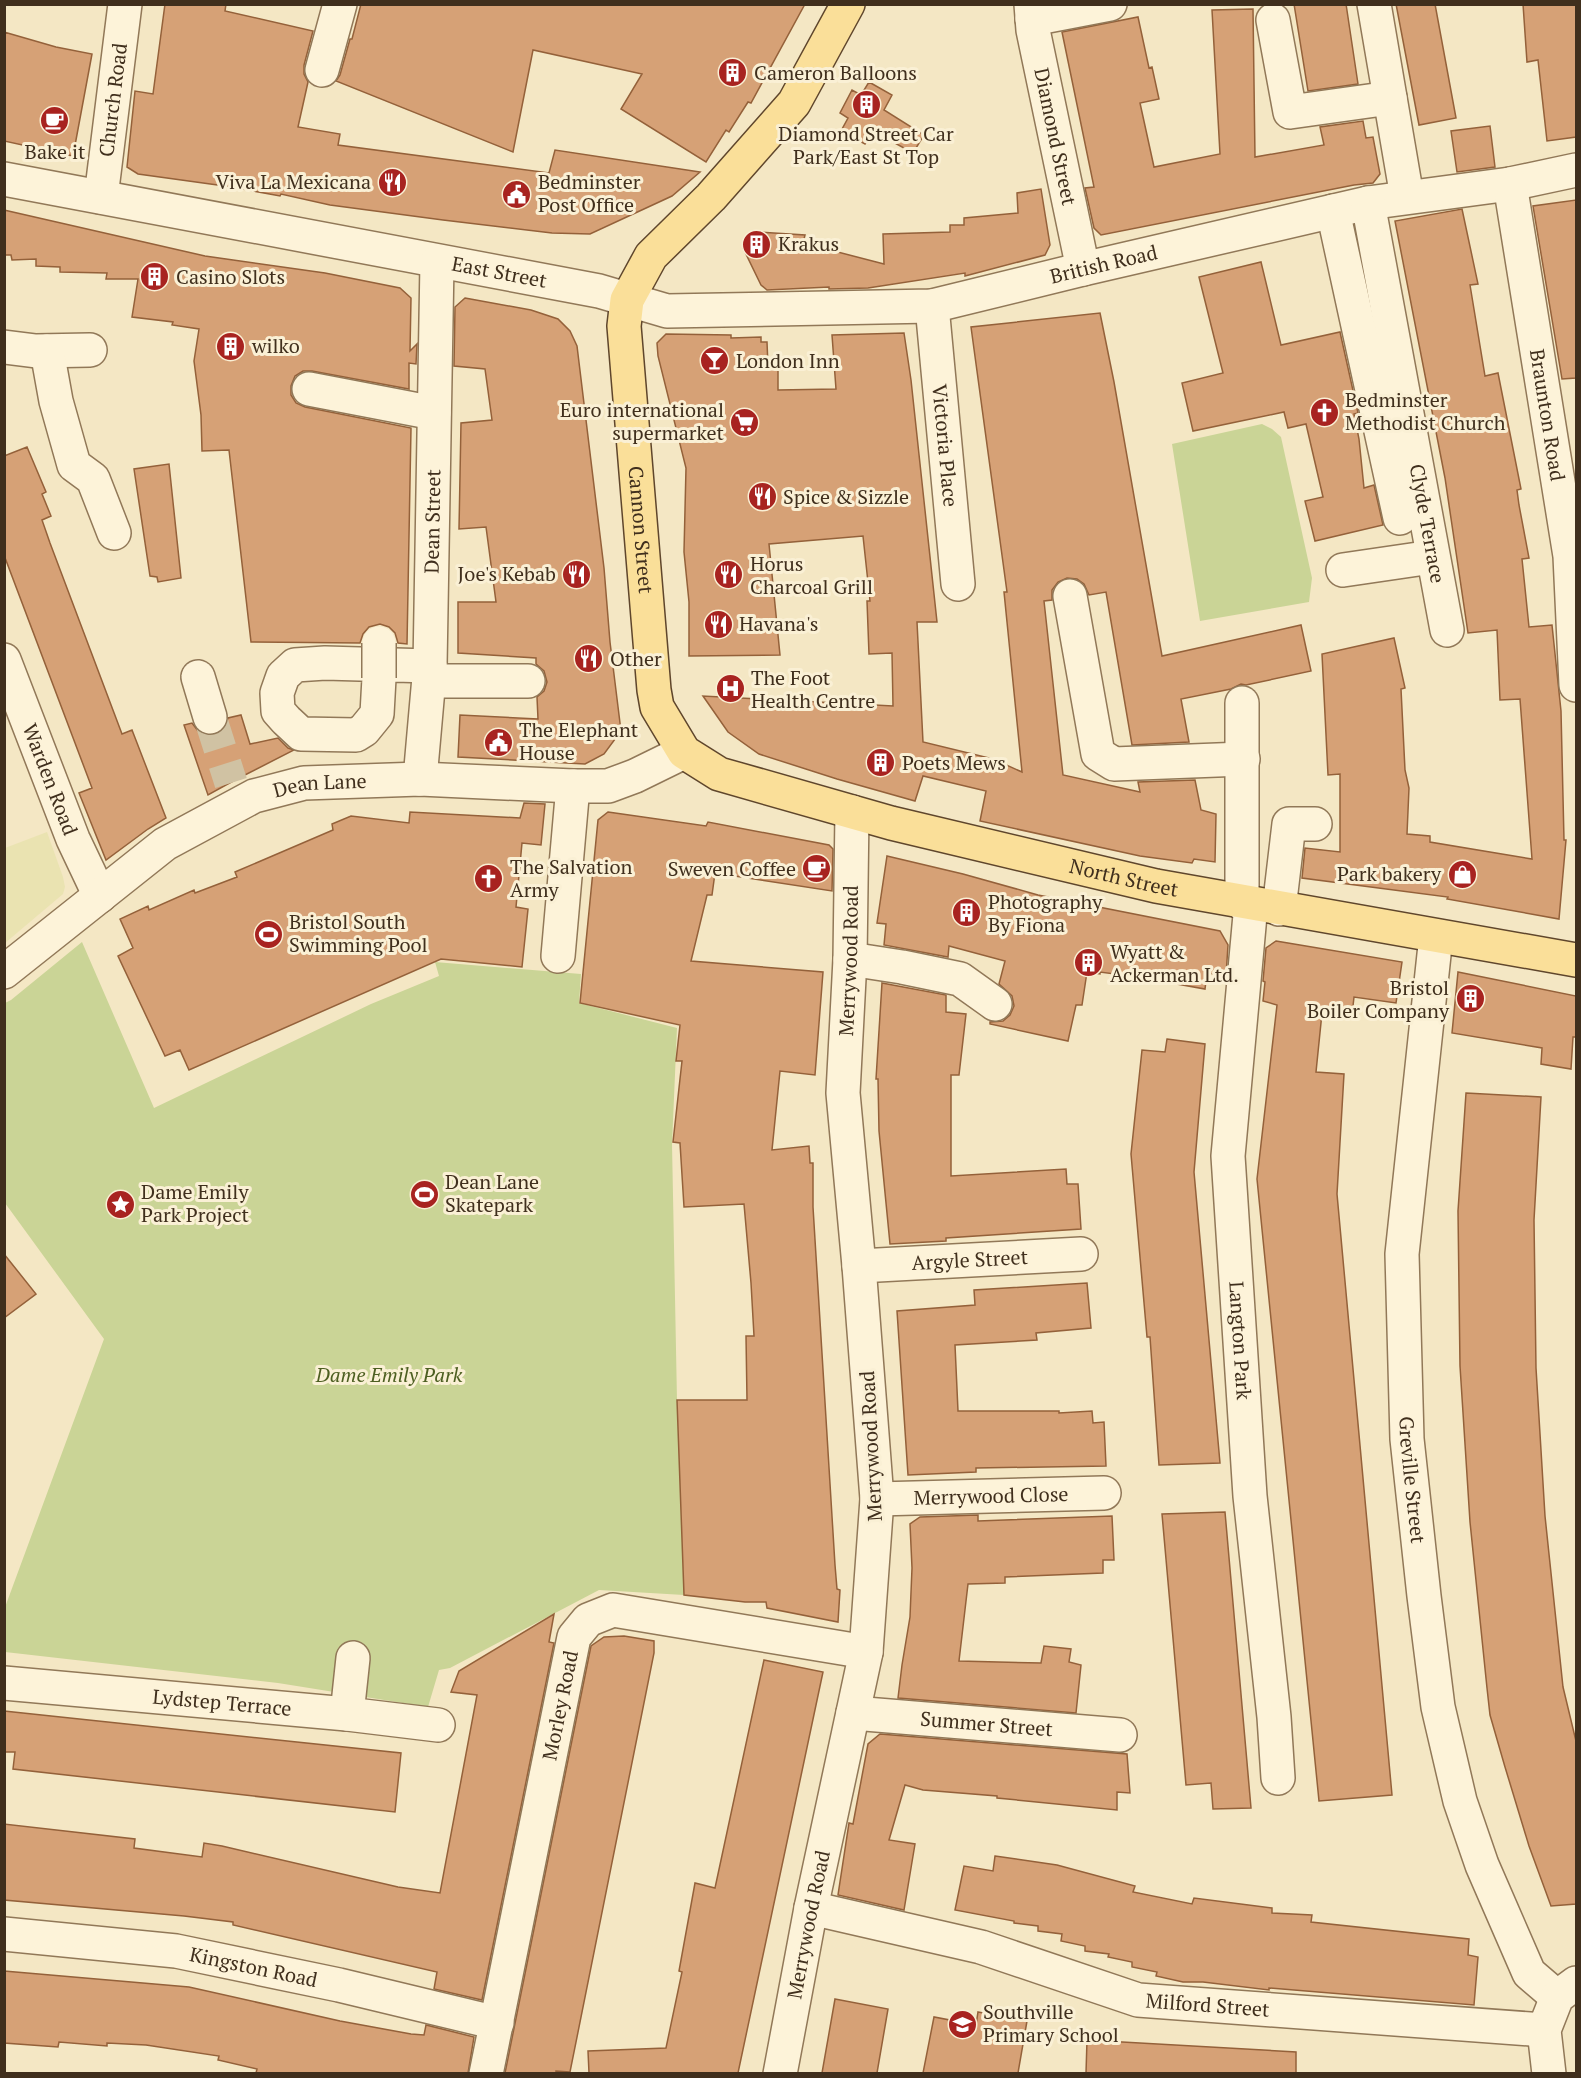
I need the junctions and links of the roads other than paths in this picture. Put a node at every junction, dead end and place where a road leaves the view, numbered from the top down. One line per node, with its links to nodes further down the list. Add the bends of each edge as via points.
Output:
1 (125, 4): 13 (street, Church Road)
2 (340, 4): 8 (street)
3 (848, 4): 19 (main road, via 794,104 725,182 651,256)
4 (1110, 4): 6 (street)
5 (1374, 4): 9 (street)
6 (1032, 12): 18 (street, Diamond Street)
7 (1273, 20): 9 (street, via 1290,112)
8 (322, 70)
9 (1390, 98): 14 (street)
10 (1576, 170): 12 (street, British Road)
11 (4, 179): 13 (street, East Street)
12 (1510, 184): 14 (street, British Road); 38 (street, Braunton Road, via 1570,556)
13 (100, 197): 17 (street, East Street)
14 (1407, 197): 15 (street, British Road)
15 (1368, 203): 16 (street, British Road); 28 (street, Clyde Terrace)
16 (1334, 211): 18 (street, British Road); 26 (street)
17 (437, 262): 19 (street, East Street, via 599,291); 25 (street, Dean Street)
18 (1083, 269): 20 (street, British Road)
19 (627, 300): 20 (street, British Road, via 667,311); 41 (main road, Cannon Street, via 624,326 654,690 657,707)
20 (932, 306): 30 (street, Victoria Place)
21 (4, 347): 23 (street)
22 (90, 350): 23 (street)
23 (47, 351): 27 (street, via 74,465 93,479)
24 (309, 389): 25 (street)
25 (434, 413): 35 (street, Dean Street)
26 (1400, 518)
27 (114, 533)
28 (1432, 557): 29 (street); 32 (street, Clyde Terrace)
29 (1343, 570)
30 (958, 584)
31 (1070, 596): 42 (street, via 1098,754 1114,764)
32 (1447, 630)
33 (379, 643): 35 (street, bridge, via 379,678 377,714 364,730 356,735 301,734 278,711 277,693 283,676 295,665 325,663)
34 (4, 660): 47 (street, Warden Road, via 73,839)
35 (430, 674): 37 (street); 43 (street, Dean Street)
36 (198, 676): 40 (street)
37 (528, 681)
38 (1576, 685)
39 (1242, 703): 42 (street)
40 (210, 717)
41 (684, 752): 44 (street, Dean Lane, via 609,786); 45 (main road, North Street, via 719,774)
42 (1243, 759): 48 (street)
43 (420, 780): 44 (street, Dean Lane); 47 (street, Dean Lane, via 304,783 254,796 234,793)
44 (573, 786): 50 (street)
45 (852, 812): 48 (main road, North Street, via 1144,884); 51 (street, Merrywood Road)
46 (1315, 824): 48 (street, via 1289,824)
47 (100, 896): 53 (street, Dean Lane)
48 (1257, 905): 49 (main road, North Street); 66 (street, Langton Park, via 1228,1156 1250,1496)
49 (1436, 936): 52 (main road, North Street); 69 (street, Greville Street, via 1402,1254 1407,1439 1424,1596 1438,1707 1460,1802 1482,1865 1529,1973)
50 (558, 956)
51 (850, 959): 54 (street, via 960,979); 56 (street, Merrywood Road, via 843,1093)
52 (1576, 960)
53 (4, 972)
54 (995, 1004)
55 (1081, 1254): 56 (street, Argyle Street)
56 (859, 1266): 58 (street, Merrywood Road)
57 (1104, 1493): 58 (street, Merrywood Close)
58 (877, 1499): 59 (street, Merrywood Road)
59 (866, 1652): 62 (street, Merrywood Road); 70 (street, Morley Road, via 613,1610 588,1620 574,1637)
60 (353, 1658): 63 (street)
61 (4, 1683): 63 (street, Lydstep Terrace)
62 (853, 1713): 65 (street, Summer Street); 67 (street, Merrywood Road)
63 (347, 1714): 64 (street, Lydstep Terrace)
64 (438, 1725)
65 (1120, 1735)
66 (1278, 1778)
67 (811, 1908): 71 (street, Milford Street, via 981,1947 1138,2000); 73 (street, Merrywood Road)
68 (4, 1934): 70 (street, Kingston Road, via 176,1951)
69 (1567, 1990): 71 (street)
70 (497, 2023): 72 (street, Morley Road)
71 (1544, 2030): 74 (street)
72 (486, 2073)
73 (780, 2073)
74 (1549, 2073)

